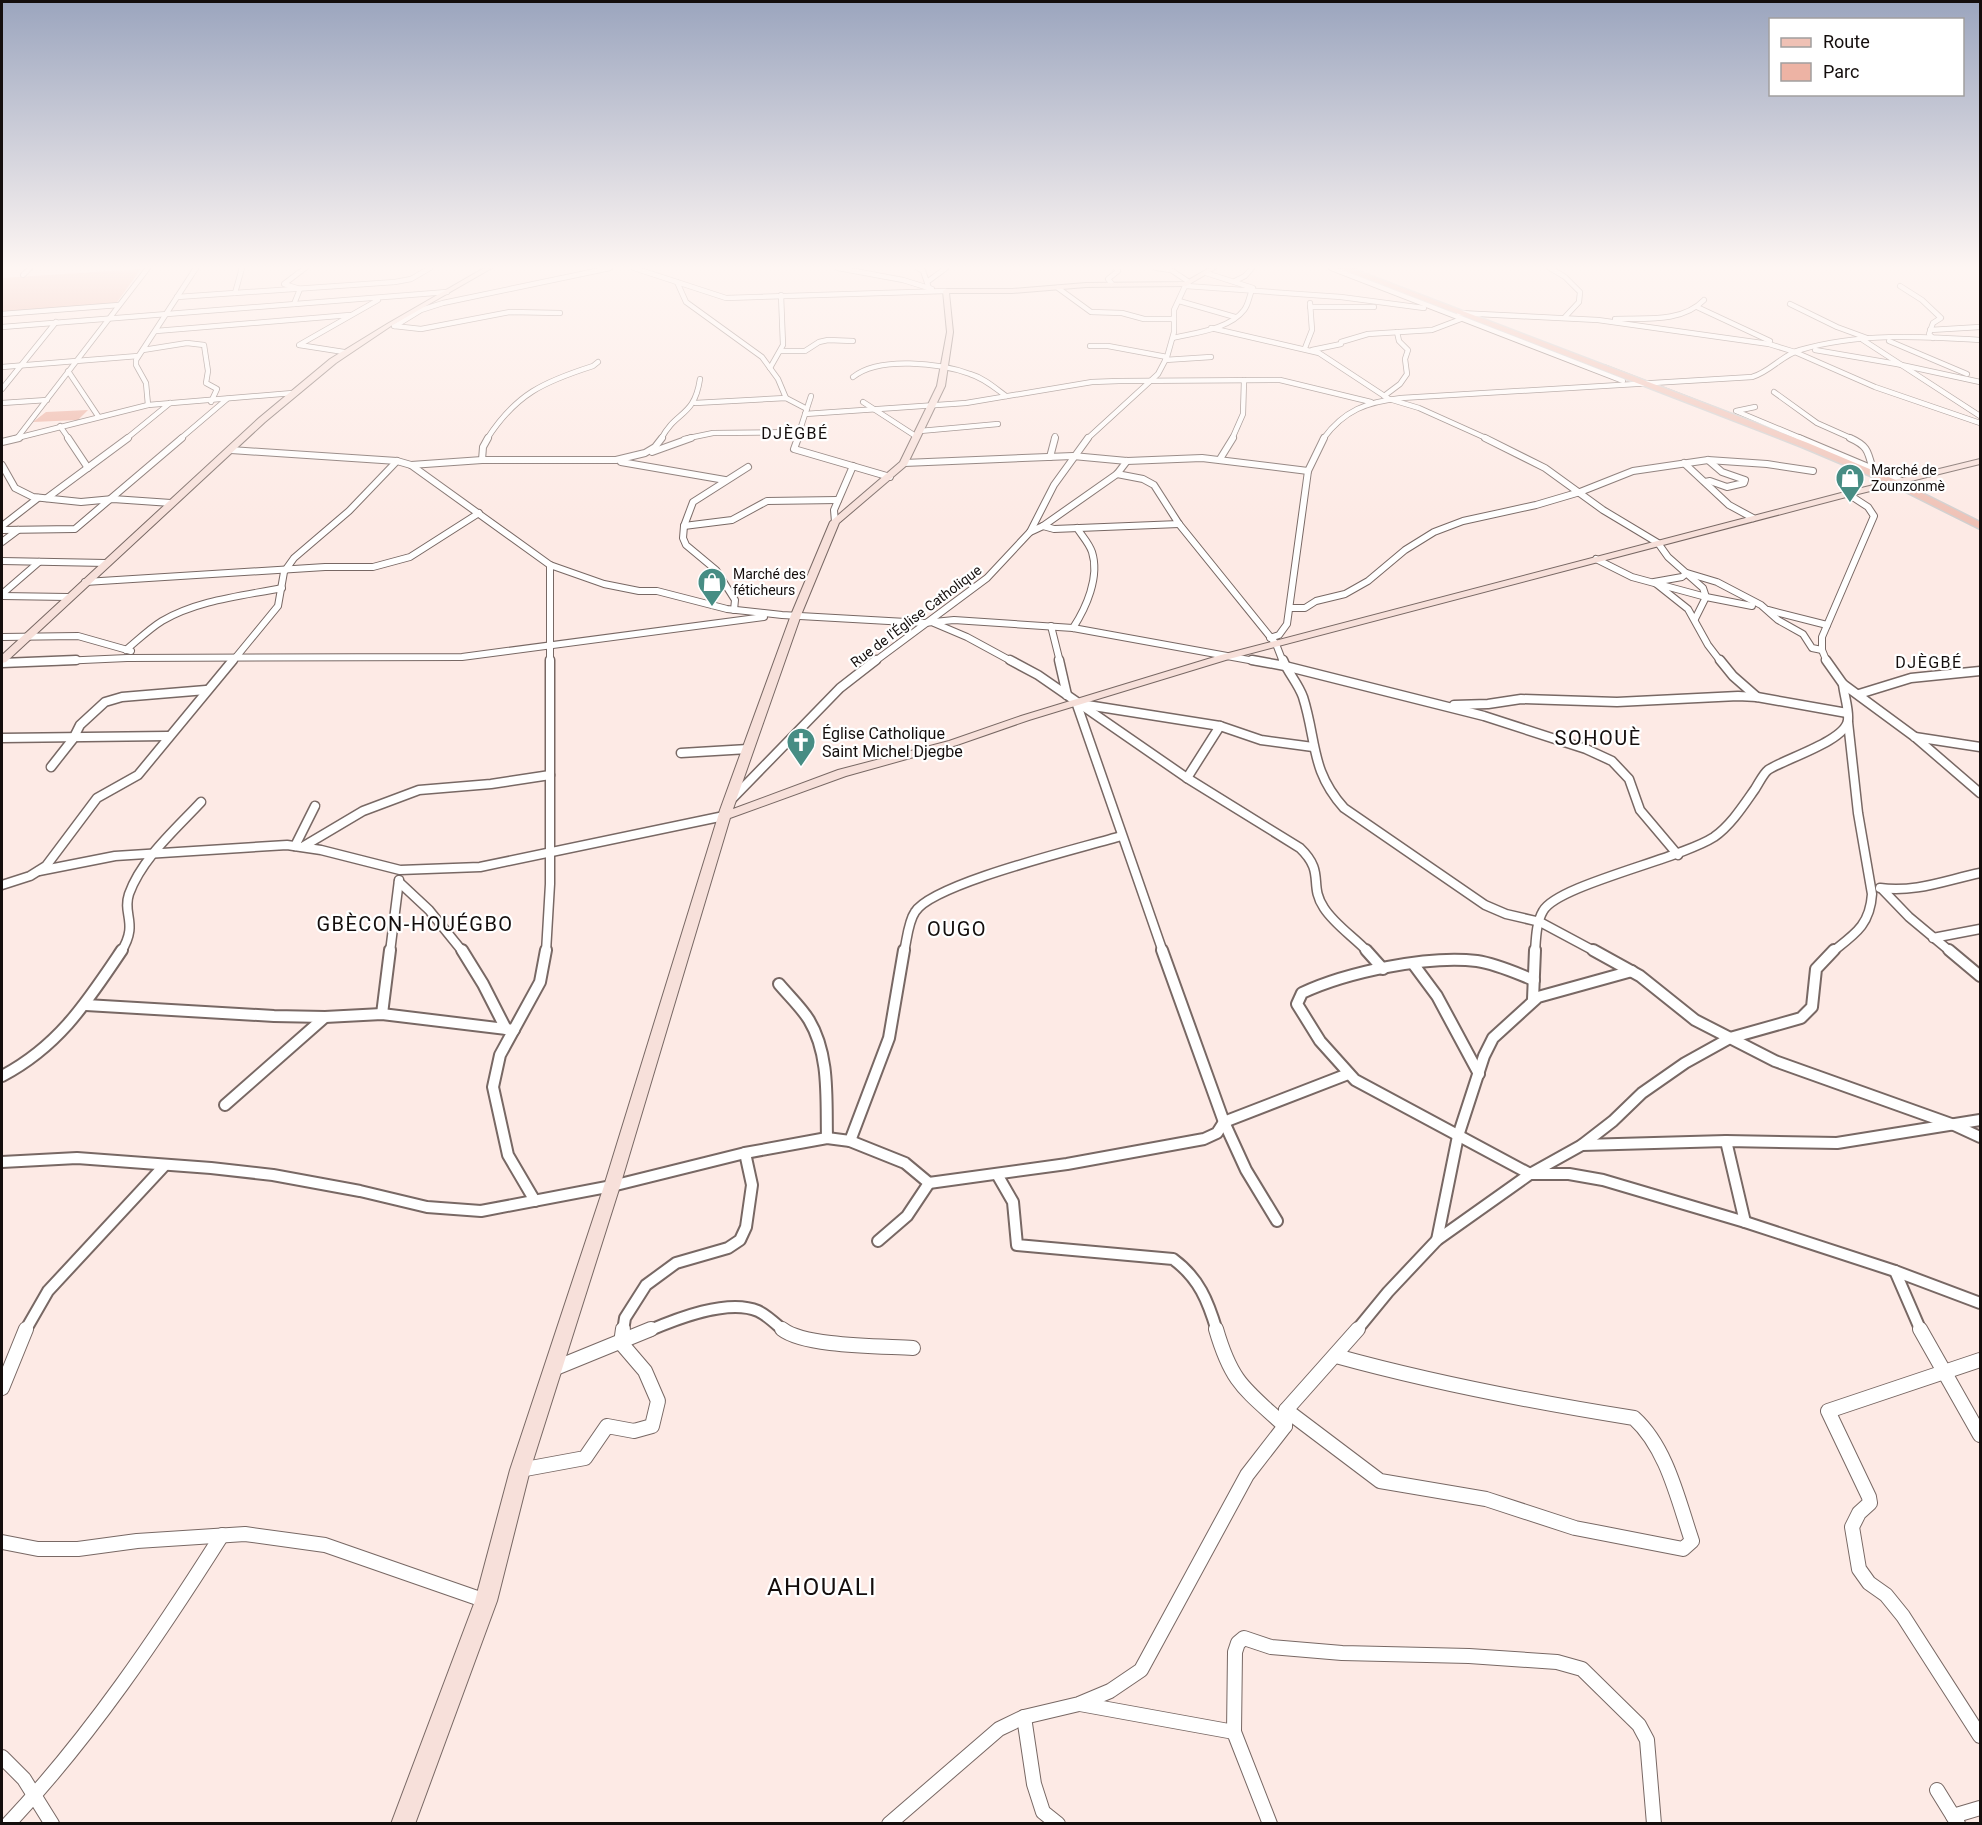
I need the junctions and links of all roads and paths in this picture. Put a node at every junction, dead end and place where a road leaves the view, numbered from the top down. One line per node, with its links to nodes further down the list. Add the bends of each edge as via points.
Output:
1 (31, 353): 26 (street)
2 (82, 353): 23 (street)
3 (140, 353): 20 (street)
4 (205, 353): 47 (street, via 206,383 217,388)
5 (343, 353): 40 (street)
6 (757, 353): 28 (street)
7 (780, 353): 28 (street)
8 (947, 353): 29 (street)
9 (1143, 353): 22 (street)
10 (1168, 353): 22 (street)
11 (1317, 353): 43 (street)
12 (1407, 353): 43 (street, via 1407,374)
13 (1555, 353): 36 (street)
14 (1562, 353): 37 (main road)
15 (1793, 353): 37 (street, via 1761,375)
16 (1798, 353): 61 (street, via 1875,387)
17 (1831, 353): 25 (street)
18 (1882, 353): 25 (street)
19 (1916, 353): 35 (street)
20 (138, 356): 23 (street); 53 (street, via 136,365 146,383)
21 (1211, 357): 22 (street)
22 (1166, 358): 34 (street)
23 (77, 360): 26 (street); 30 (street)
24 (598, 362): 75 (street, via 548,380 520,396 485,441)
25 (1897, 364): 35 (street); 60 (street)
26 (21, 365): 27 (street); 38 (street)
27 (2, 366)
28 (770, 368): 44 (street)
29 (945, 369): 31 (street, via 921,364 884,365 862,370); 42 (street, via 978,377); 54 (street)
30 (68, 371): 46 (street); 59 (street)
31 (853, 377)
32 (700, 379): 52 (street)
33 (1244, 380): 34 (street); 49 (street, via 1280,380); 74 (street, via 1246,407)
34 (1151, 381): 42 (street, via 1092,382); 71 (street)
35 (1980, 381)
36 (1629, 383): 37 (street); 43 (street)
37 (1645, 384): 69 (main road)
38 (2, 389)
39 (1774, 392): 87 (street, via 1817,423 1864,444)
40 (293, 393): 45 (street); 70 (street)
41 (811, 396): 58 (street)
42 (1006, 396): 54 (street)
43 (1387, 397): 49 (street); 96 (street, via 1504,446)
44 (786, 398): 52 (street); 58 (street)
45 (227, 399): 47 (street); 55 (street)
46 (47, 400): 50 (street); 67 (street)
47 (210, 400): 51 (street); 55 (street)
48 (863, 402): 57 (street)
49 (1371, 402): 89 (street, via 1331,428)
50 (2, 403)
51 (170, 403): 53 (street); 88 (street)
52 (695, 404): 72 (street, via 658,443)
53 (148, 405): 59 (street)
54 (930, 406): 57 (street); 65 (street)
55 (219, 407): 100 (street)
56 (1755, 407): 69 (street, via 1736,411)
57 (875, 410): 58 (street); 65 (street)
58 (806, 412): 64 (street)
59 (98, 416): 63 (street)
60 (1980, 416)
61 (1980, 423)
62 (998, 424): 65 (street)
63 (60, 426): 67 (street); 88 (street)
64 (800, 432): 72 (street, via 713,433); 86 (street, via 794,449)
65 (919, 434): 81 (street)
66 (1055, 436): 73 (street)
67 (18, 437): 68 (street)
68 (2, 442)
69 (1809, 444): 87 (street); 95 (main road)
70 (231, 450): 78 (street); 102 (street)
71 (1073, 456): 73 (street); 79 (street); 113 (street)
72 (633, 457): 76 (street)
73 (1050, 457): 81 (street)
74 (1220, 459): 79 (street); 89 (street)
75 (482, 460): 76 (street); 84 (street)
76 (616, 460): 93 (street)
77 (1708, 460): 82 (street); 90 (street); 94 (street, via 1722,472 1745,480 1733,487)
78 (397, 461): 84 (street); 121 (street)
79 (1127, 461): 91 (street, Rue de l'Église Catholique)
80 (1980, 462): 95 (street)
81 (904, 463): 92 (street)
82 (1684, 464): 94 (street); 96 (street, via 1633,471)
83 (2, 465): 98 (street, via 15,488)
84 (411, 465): 103 (street)
85 (748, 466): 93 (street)
86 (853, 466): 92 (street); 101 (street)
87 (1872, 467): 95 (street)
88 (88, 468): 99 (street)
89 (1308, 471): 130 (street)
90 (1813, 471)
91 (1117, 474): 106 (street, via 1149,481); 108 (street, Rue de l'Église Catholique)
92 (890, 477): 105 (street)
93 (724, 480): 107 (street, via 693,502)
94 (1705, 482): 104 (street, via 1729,505)
95 (1900, 483): 97 (street); 109 (main road)
96 (1580, 492): 115 (street, via 1602,510); 130 (street, via 1462,521 1434,532 1345,594 1305,608)
97 (1848, 494): 104 (street); 136 (street, via 1874,516)
98 (38, 498): 99 (street); 110 (street)
99 (47, 498): 100 (street, via 81,502)
100 (113, 499): 102 (street); 112 (street, via 75,529)
101 (838, 500): 105 (street); 107 (street, via 767,501 732,520)
102 (171, 503): 119 (street)
103 (479, 513): 120 (street); 121 (street, via 397,562 365,568)
104 (1753, 518): 115 (street)
105 (835, 522): 133 (street)
106 (1179, 524): 111 (street); 141 (street)
107 (684, 526): 131 (street, via 686,545 716,570 735,600)
108 (1042, 526): 111 (street); 113 (street, Rue de l'Église Catholique)
109 (1980, 526)
110 (2, 528): 112 (street)
111 (1077, 528): 138 (street, via 1093,556 1088,598)
112 (18, 530): 114 (street)
113 (1030, 532): 135 (street, Rue de l'Église Catholique, via 987,578)
114 (2, 542)
115 (1658, 543): 116 (street); 122 (street)
116 (1596, 559): 124 (street, via 1622,573); 141 (street)
117 (2, 561): 118 (street)
118 (39, 562): 119 (street); 126 (street)
119 (106, 563): 123 (street)
120 (550, 565): 131 (street, via 603,584 657,591); 142 (street)
121 (285, 569): 123 (street); 125 (street)
122 (1690, 575): 124 (street); 128 (street); 129 (street, via 1717,582)
123 (85, 582): 127 (street)
124 (1654, 582): 128 (street); 134 (street)
125 (282, 588): 143 (street, via 177,614 159,623); 147 (street, via 278,606)
126 (2, 595): 127 (street)
127 (68, 597): 140 (street)
128 (1706, 597): 129 (street); 134 (street)
129 (1741, 600): 132 (street, via 1761,604)
130 (1290, 608): 141 (street, via 1282,632)
131 (734, 610): 133 (street)
132 (1767, 610): 136 (street); 144 (street, via 1803,634 1812,648)
133 (789, 615): 135 (street); 142 (street); 165 (street)
134 (1695, 619): 154 (street, via 1702,638 1733,676)
135 (928, 623): 137 (street, via 954,620); 155 (street, via 977,642); 173 (street, Rue de l'Église Catholique, via 840,688)
136 (1827, 625): 144 (street)
137 (1051, 626): 138 (street); 155 (street, via 1062,674)
138 (1073, 628): 145 (street)
139 (2, 637): 140 (street)
140 (25, 637): 143 (street, via 78,636); 148 (street)
141 (1274, 641): 145 (street); 149 (street)
142 (550, 646): 147 (street, via 462,657); 168 (street)
143 (126, 650): 146 (street)
144 (1822, 650): 151 (street)
145 (1225, 657): 149 (street); 155 (street)
146 (166, 658): 147 (street); 148 (street)
147 (232, 660): 152 (street)
148 (2, 661)
149 (1285, 666): 156 (street); 163 (street, via 1302,696)
150 (1980, 671): 153 (street, via 1911,678)
151 (1843, 684): 153 (street); 157 (street)
152 (206, 690): 159 (street); 162 (street, via 113,699 80,725)
153 (1859, 694): 160 (street)
154 (1757, 697): 156 (street, via 1596,702 1521,699); 157 (street)
155 (1075, 700): 158 (street); 169 (street); 173 (street, via 953,743); 174 (street)
156 (1437, 705): 178 (street, via 1586,748 1612,761 1629,779 1640,810)
157 (1848, 717): 178 (street, via 1838,735 1767,771 1732,821 1714,837); 184 (street, via 1858,814)
158 (1220, 726): 163 (street, via 1261,740); 169 (street)
159 (168, 736): 162 (street); 180 (street, via 138,776 97,798)
160 (1915, 737): 164 (street); 170 (street)
161 (2, 738): 162 (street)
162 (73, 739): 167 (street)
163 (1313, 747): 185 (street, via 1331,796 1344,808 1487,906 1506,915)
164 (1980, 747)
165 (748, 749): 166 (street); 173 (street)
166 (681, 753)
167 (51, 767)
168 (550, 774): 175 (street, via 409,793 363,811); 176 (street)
169 (1187, 778): 189 (street, via 1308,855 1317,870 1321,905)
170 (1980, 793)
171 (201, 802): 177 (street)
172 (315, 806): 175 (street)
173 (726, 810): 176 (street); 219 (street)
174 (1120, 836): 205 (street); 210 (street, via 960,884 925,901 914,913 900,965 889,1038)
175 (300, 846): 177 (street); 179 (street)
176 (550, 852): 179 (street, via 495,865); 198 (street, via 544,968 534,996)
177 (154, 853): 180 (street, via 98,858); 195 (street, via 128,896 132,922 127,941)
178 (1678, 855): 185 (street, via 1576,890 1543,910)
179 (400, 870): 182 (street)
180 (39, 872): 183 (street)
181 (1980, 873): 184 (street, via 1929,887)
182 (399, 882): 196 (street); 198 (street, via 445,928)
183 (2, 885)
184 (1877, 887): 187 (street); 199 (street, via 1860,931 1815,971 1814,1004 1810,1012)
185 (1540, 922): 190 (street); 192 (street)
186 (1980, 929): 187 (street)
187 (1933, 938): 191 (street)
188 (1414, 965): 189 (street); 192 (street, via 1478,961); 201 (street, via 1437,996)
189 (1383, 969): 200 (street, via 1316,986 1298,998 1299,1010)
190 (1632, 971): 194 (street); 199 (street, via 1695,1020)
191 (1980, 976)
192 (1534, 980): 194 (street)
193 (779, 984): 209 (street, via 814,1029 825,1072)
194 (1533, 999): 201 (street, via 1492,1038)
195 (86, 1005): 197 (street); 202 (street, via 57,1039)
196 (382, 1014): 197 (street); 198 (street)
197 (326, 1017): 203 (street)
198 (510, 1030): 220 (street, via 493,1086 508,1155)
199 (1730, 1038): 206 (street, via 1808,1074); 212 (street, via 1660,1079)
200 (1348, 1074): 205 (street); 207 (street)
201 (1479, 1074): 207 (street)
202 (2, 1076)
203 (225, 1105)
204 (1980, 1120): 206 (street)
205 (1224, 1122): 217 (street, via 1217,1133 1204,1139); 221 (street)
206 (1954, 1125): 208 (street); 211 (street, via 1837,1143)
207 (1458, 1136): 216 (street); 223 (street)
208 (1980, 1137)
209 (826, 1138): 210 (street); 213 (street)
210 (850, 1141): 218 (street, via 905,1163)
211 (1726, 1141): 212 (street); 222 (street)
212 (1582, 1145): 216 (street)
213 (745, 1153): 219 (street); 227 (street, via 752,1185 746,1227 740,1240 728,1248 676,1263 646,1285 625,1318)
214 (2, 1162): 215 (street, via 77,1158)
215 (165, 1165): 220 (street, via 273,1175 427,1207 481,1211); 233 (street, via 48,1291 23,1334)
216 (1530, 1174): 222 (street, via 1588,1176); 223 (street)
217 (998, 1176): 218 (street); 235 (street, via 1010,1193 1017,1214 1017,1245 1173,1259 1186,1266 1216,1321 1224,1356 1236,1380)
218 (929, 1183): 224 (street, via 907,1216)
219 (612, 1186): 220 (street); 231 (street)
220 (534, 1201)
221 (1276, 1221)
222 (1745, 1222): 225 (street)
223 (1437, 1240): 229 (street)
224 (878, 1241)
225 (1895, 1271): 226 (street); 232 (street, via 1905,1301)
226 (1980, 1303)
227 (621, 1343): 228 (street, via 711,1309 749,1308 790,1336); 231 (street); 237 (street, via 645,1371 658,1401 652,1426 634,1431 607,1425 585,1458)
228 (913, 1348)
229 (1336, 1356): 234 (street); 234 (street, via 1516,1399 1634,1418 1648,1431 1656,1447 1692,1541 1683,1549 1575,1528 1486,1499 1380,1481)
230 (1980, 1360): 232 (street)
231 (554, 1370): 237 (street)
232 (1942, 1372): 236 (street); 244 (street, via 1831,1408 1828,1415 1869,1497 1870,1503 1852,1527 1859,1569 1903,1616)
233 (2, 1388)
234 (1286, 1410): 235 (street)
235 (1285, 1425): 241 (street, via 1247,1475 1141,1670 1110,1691)
236 (1980, 1435)
237 (520, 1470): 240 (street)
238 (222, 1535): 239 (street, via 78,1548 38,1549); 240 (street, via 245,1534 326,1545); 247 (street, via 123,1682)
239 (2, 1542)
240 (486, 1601): 252 (street)
241 (1079, 1704): 242 (street); 243 (street)
242 (1024, 1717): 253 (street, via 999,1729); 254 (street, via 1034,1784 1043,1812)
243 (1234, 1732): 255 (street); 256 (street, via 1235,1652 1244,1638 1271,1647 1342,1653 1557,1662 1582,1669 1638,1725 1647,1740)
244 (1980, 1736)
245 (2, 1756): 247 (street)
246 (1937, 1790): 249 (street)
247 (36, 1795): 250 (street); 251 (street)
248 (1980, 1808): 249 (street)
249 (1956, 1820)
250 (8, 1824)
251 (52, 1824)
252 (403, 1824)
253 (889, 1824)
254 (1058, 1824)
255 (1270, 1824)
256 (1654, 1824)

